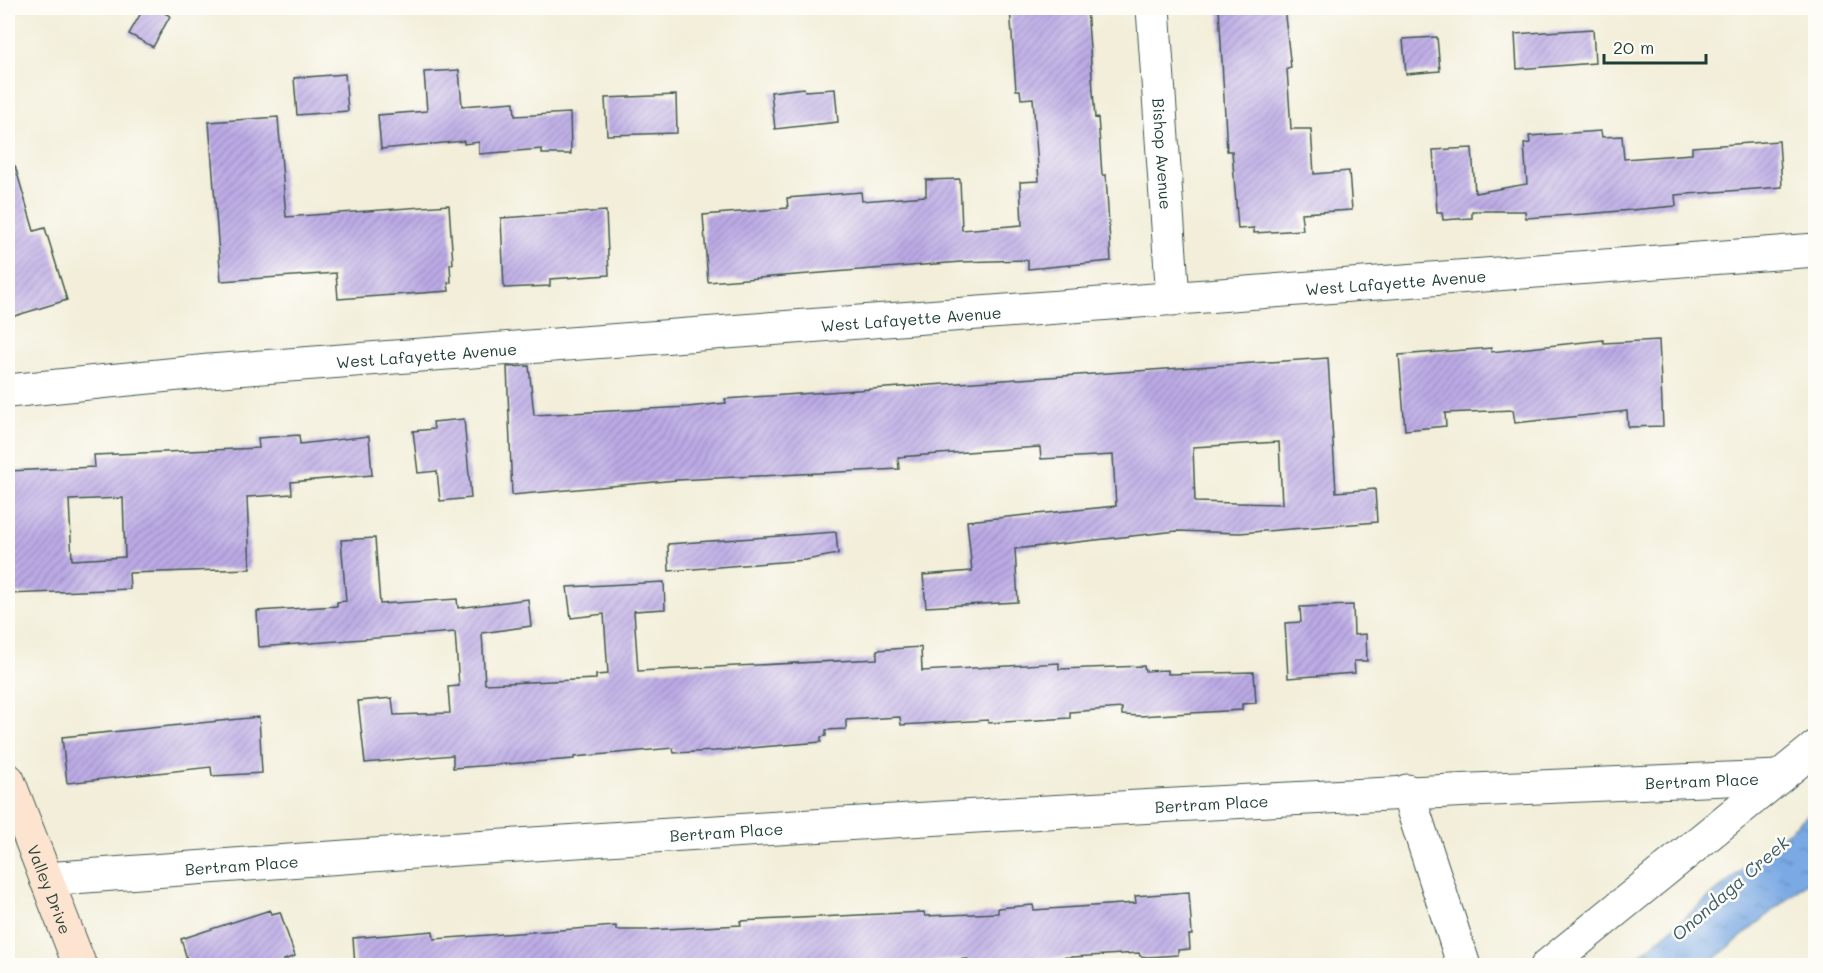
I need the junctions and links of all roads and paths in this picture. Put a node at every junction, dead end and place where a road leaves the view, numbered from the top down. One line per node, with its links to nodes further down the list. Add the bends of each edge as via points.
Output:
1 (1153, 8): 3 (street, Bishop Avenue)
2 (1815, 250): 3 (street, West Lafayette Avenue)
3 (1173, 299): 4 (street, West Lafayette Avenue, via 209,371)
4 (8, 391)
5 (1815, 747): 6 (street)
6 (1779, 777): 8 (street, Bertram Place); 12 (street)
7 (8, 780): 9 (main road, Valley Drive)
8 (1407, 791): 9 (street, Bertram Place, via 516,843); 11 (street)
9 (46, 879): 10 (main road, Valley Drive)
10 (80, 966)
11 (1464, 966)
12 (1547, 966)

